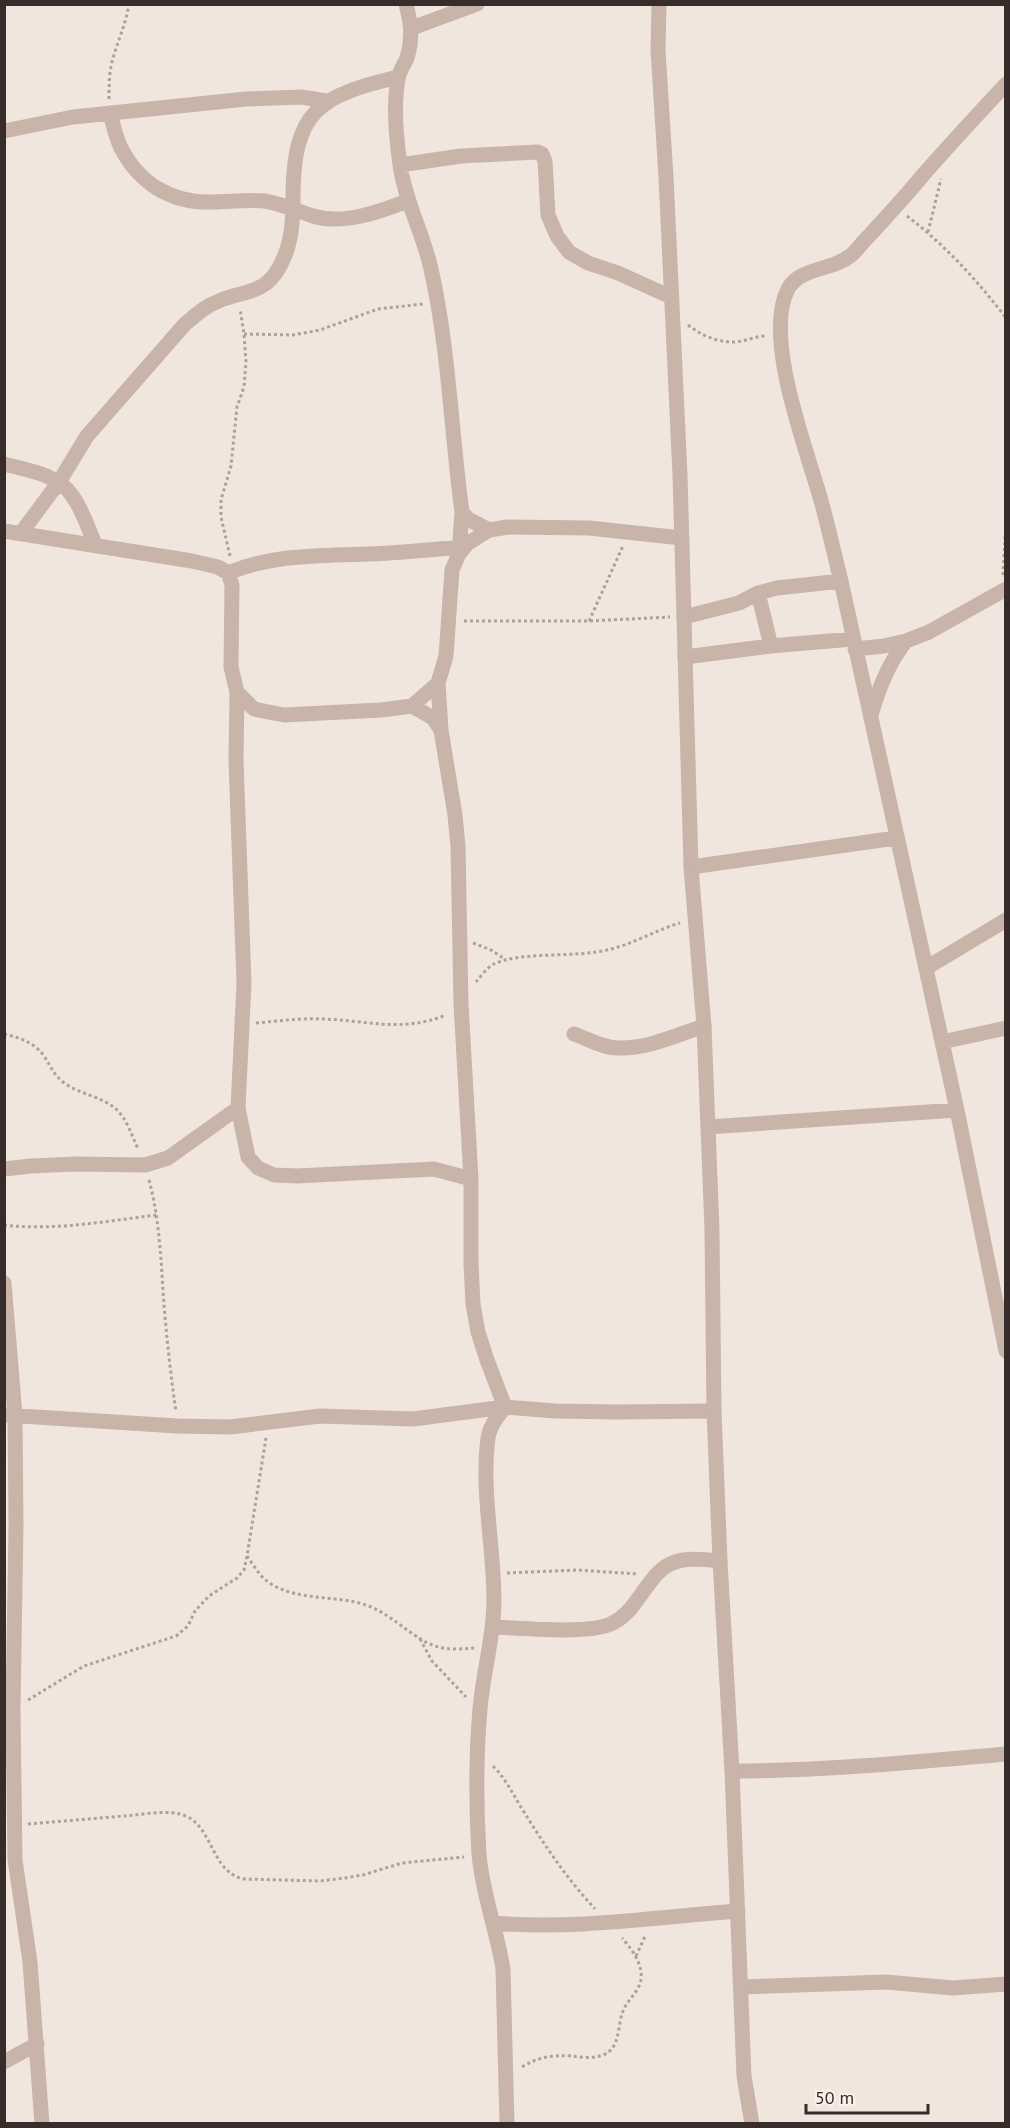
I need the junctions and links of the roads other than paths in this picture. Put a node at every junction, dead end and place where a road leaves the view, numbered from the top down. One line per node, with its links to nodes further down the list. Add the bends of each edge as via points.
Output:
1 (406, 4): 4 (street)
2 (477, 4): 4 (street)
3 (658, 4): 13 (street)
4 (412, 28): 5 (street, via 408,56)
5 (398, 77): 7 (street); 10 (street)
6 (1005, 84): 24 (street, via 851,255 836,265 802,275 789,288 783,305 782,346 788,387)
7 (327, 100): 8 (street, via 278,96); 12 (street, via 304,130 296,153)
8 (110, 113): 9 (street); 12 (street, via 131,166 166,195 188,202 250,200)
9 (4, 131)
10 (400, 165): 11 (street); 13 (street, via 461,156 538,152 545,161 548,215 569,252)
11 (407, 201): 12 (street, via 362,216 336,218 315,217); 16 (street, via 430,267 437,303)
12 (293, 208): 15 (street, via 292,232 274,275 262,287 220,300 185,324 87,436)
13 (671, 297): 20 (street)
14 (4, 464): 15 (street)
15 (59, 482): 19 (street); 21 (street, via 71,493)
16 (462, 512): 17 (street); 22 (street)
17 (489, 530): 20 (street, via 555,527); 22 (street)
18 (4, 531): 19 (street)
19 (21, 533): 21 (street)
20 (682, 538): 27 (street)
21 (95, 544): 23 (street)
22 (459, 550): 23 (street, via 290,557); 32 (street, via 452,570 446,656)
23 (231, 572): 33 (street, via 231,667)
24 (841, 581): 25 (street); 29 (street)
25 (758, 592): 27 (street, via 739,603); 30 (street)
26 (1003, 593): 28 (street)
27 (684, 616): 31 (street)
28 (906, 641): 29 (street, via 884,646); 35 (street, via 893,657)
29 (854, 644): 30 (street); 35 (street)
30 (771, 646): 31 (street)
31 (685, 657): 38 (street)
32 (438, 683): 34 (street); 36 (street)
33 (237, 692): 34 (street, via 254,709 284,715); 45 (street, via 244,983)
34 (412, 706): 36 (street, via 432,718)
35 (871, 718): 37 (street)
36 (441, 730): 49 (street, via 455,815)
37 (897, 838): 38 (street); 40 (street)
38 (691, 867): 41 (street)
39 (1005, 920): 40 (street)
40 (926, 968): 44 (street)
41 (704, 1026): 43 (street, via 637,1047 603,1046); 47 (street)
42 (1005, 1028): 44 (street)
43 (574, 1034)
44 (942, 1042): 46 (street)
45 (238, 1108): 48 (street, via 168,1158 145,1165); 49 (street, via 248,1157 258,1168 274,1175 434,1169)
46 (957, 1110): 47 (street); 51 (street)
47 (708, 1127): 53 (street)
48 (4, 1169)
49 (471, 1179): 52 (street, via 473,1304 478,1332)
50 (4, 1283): 54 (street)
51 (1005, 1351)
52 (505, 1407): 53 (street, via 555,1411); 54 (street, via 413,1419 320,1416 230,1427); 56 (street, via 488,1435 486,1461)
53 (714, 1411): 55 (street)
54 (10, 1415): 63 (street, via 16,1526 15,1860)
55 (720, 1561): 56 (street, via 681,1560 667,1565 634,1606 609,1625 591,1629); 58 (street)
56 (493, 1627): 60 (street, via 480,1710 479,1752 479,1856)
57 (1005, 1754): 58 (street, via 865,1767)
58 (732, 1771): 59 (street)
59 (738, 1911): 60 (street, via 609,1923); 62 (street)
60 (493, 1923): 66 (street, via 503,1969)
61 (1005, 1984): 62 (street, via 953,1988 886,1982)
62 (741, 1987): 67 (street, via 744,2076)
63 (37, 2044): 64 (street); 65 (street)
64 (4, 2062)
65 (42, 2124)
66 (507, 2124)
67 (752, 2124)

